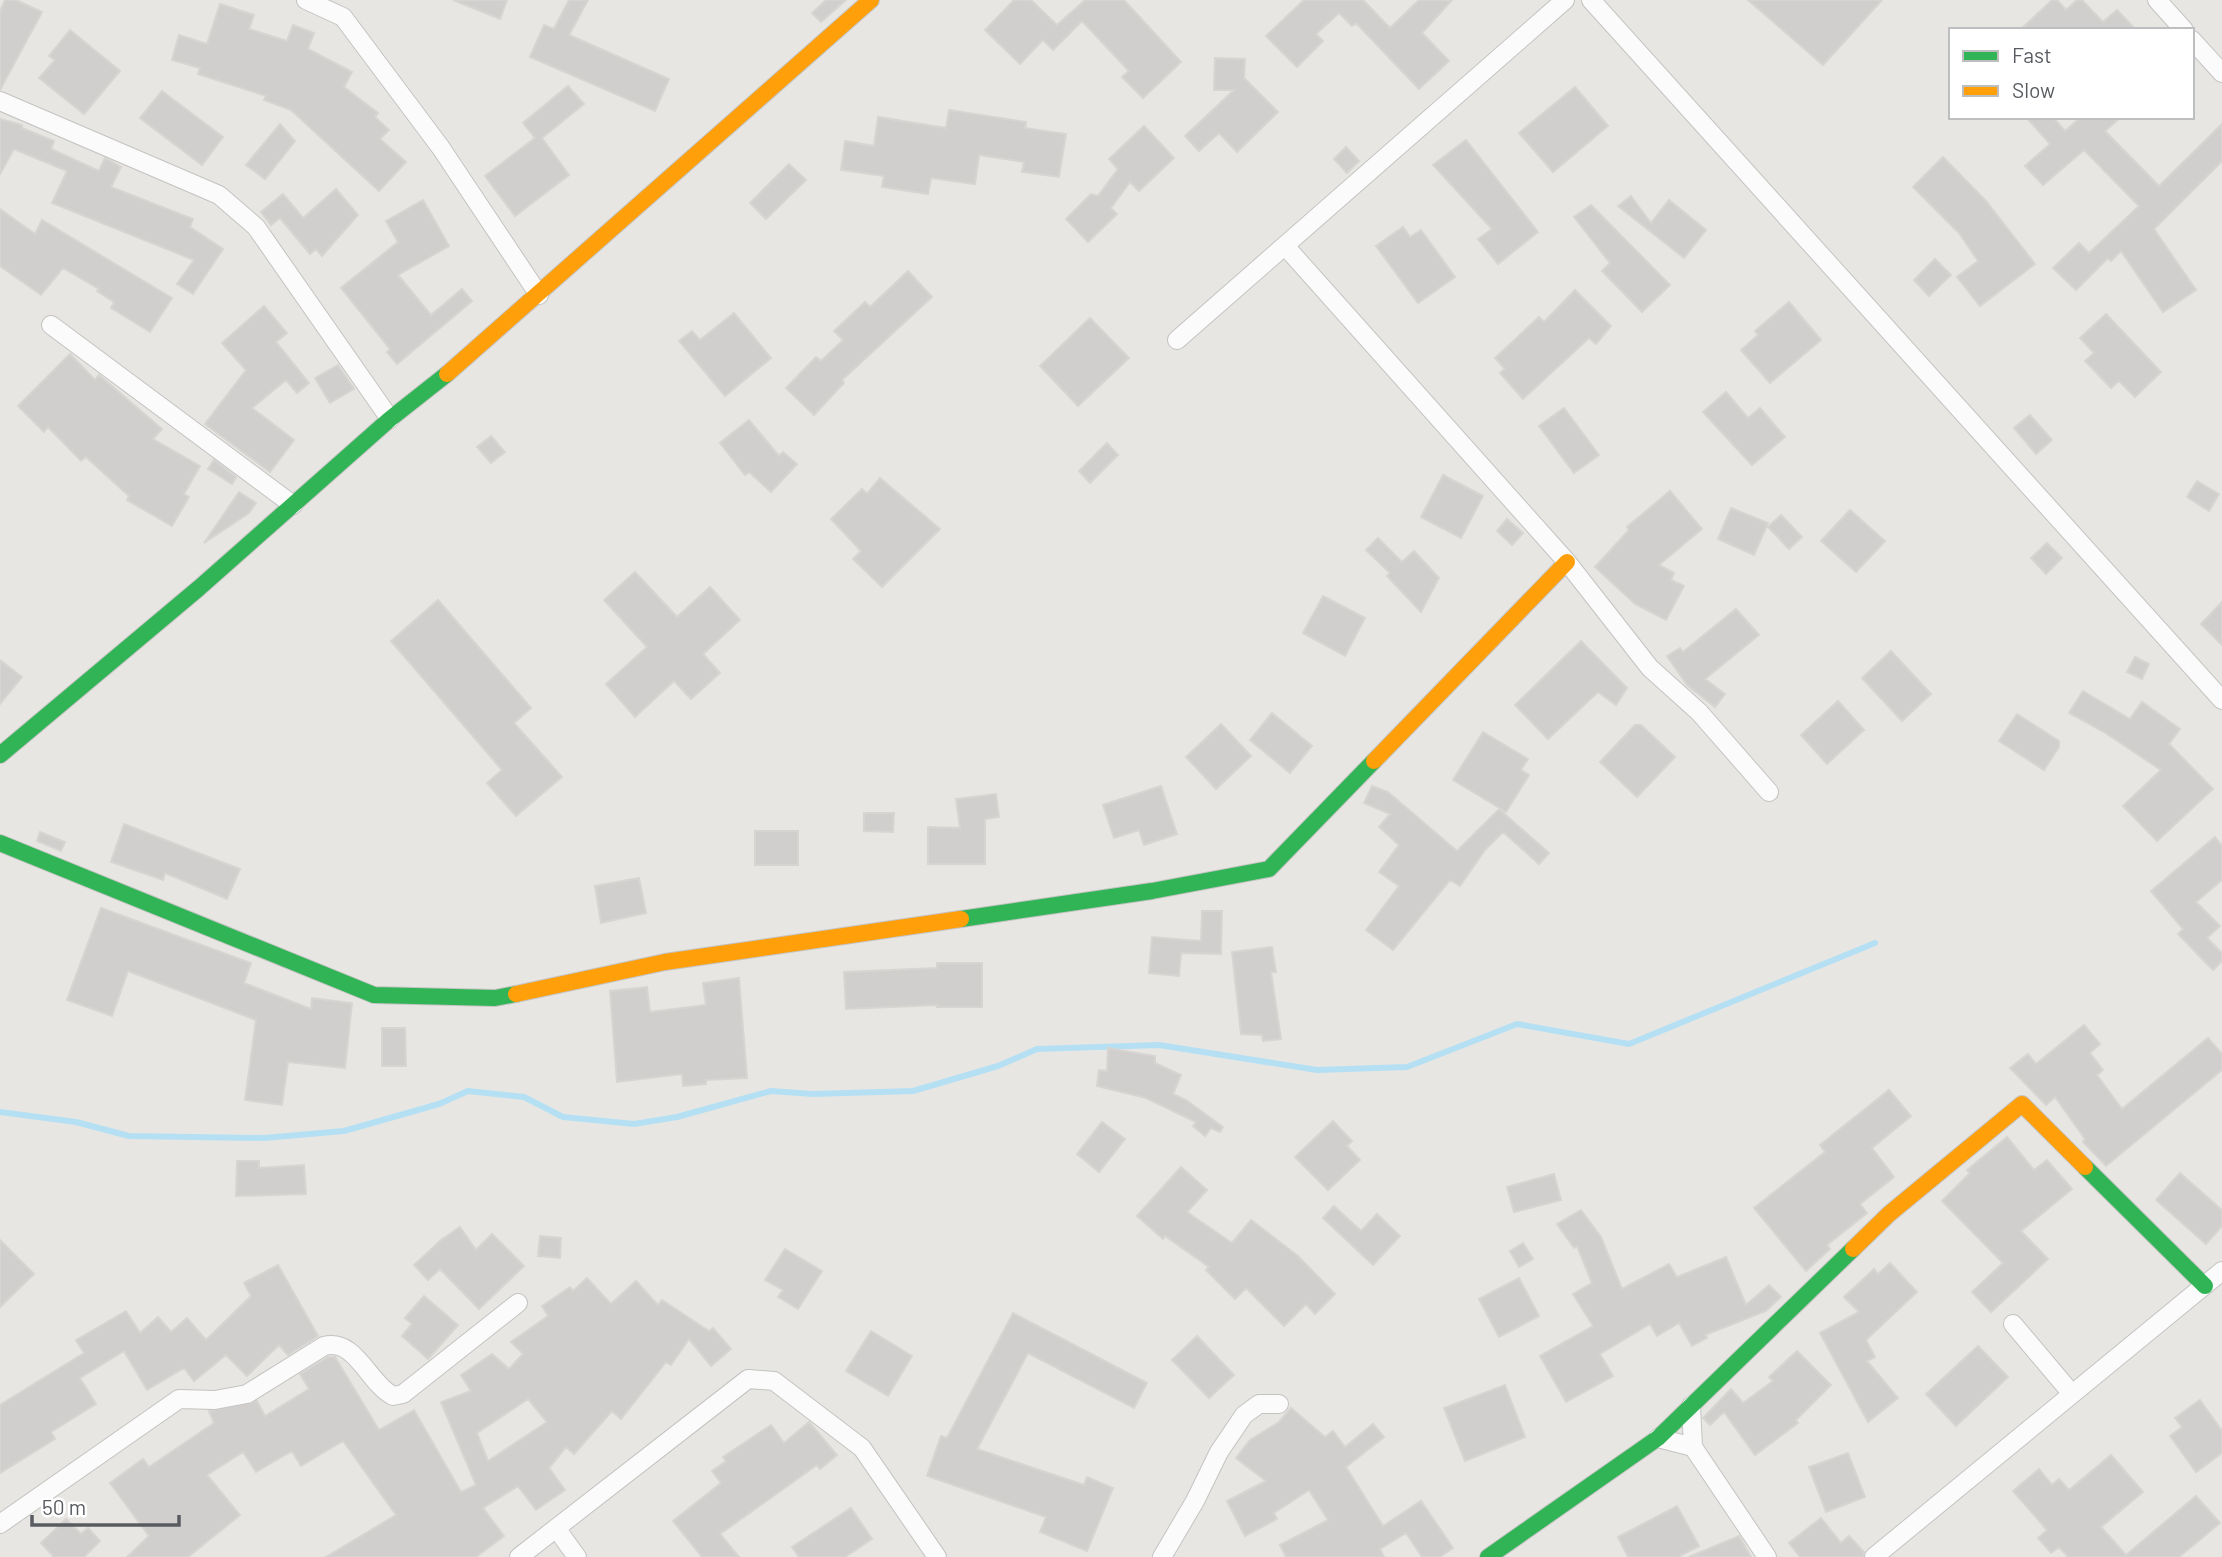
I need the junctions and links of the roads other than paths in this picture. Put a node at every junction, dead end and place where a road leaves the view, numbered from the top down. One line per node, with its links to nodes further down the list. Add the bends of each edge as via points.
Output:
1 (306, 0): 11 (street, via 343,17 441,148)
2 (871, 0): 11 (street)
3 (1565, 0): 10 (street)
4 (1591, 0): 17 (street)
5 (2157, 0): 6 (street)
6 (2181, 28)
7 (2194, 42): 8 (street)
8 (2222, 73)
9 (0, 101): 14 (street, via 219,195 256,227)
10 (1286, 247): 13 (street); 16 (street)
11 (539, 295): 14 (street)
12 (51, 325): 15 (street)
13 (1177, 340)
14 (390, 419): 15 (street)
15 (293, 505): 18 (street)
16 (1567, 562): 19 (street, via 1650,668 1699,712); 20 (street, via 1269,869 1153,891 665,962 495,998 374,995)
17 (2222, 700)
18 (0, 755)
19 (1769, 792)
20 (0, 843)
21 (2222, 1271): 22 (street)
22 (2205, 1286): 25 (street); 27 (street, via 2022,1104 1889,1214)
23 (518, 1303): 30 (street, via 403,1394 385,1392 347,1348 336,1343 247,1394 215,1400 179,1399)
24 (2013, 1324): 25 (street)
25 (2072, 1394): 38 (street)
26 (1279, 1404): 35 (street, via 1259,1404 1244,1415)
27 (1691, 1406): 28 (street); 29 (street)
28 (1658, 1438): 29 (street); 36 (street)
29 (1693, 1447): 37 (street)
30 (0, 1524)
31 (556, 1528): 32 (street); 33 (street); 34 (street, via 748,1380 774,1381 862,1448)
32 (519, 1557)
33 (577, 1557)
34 (937, 1557)
35 (1162, 1557)
36 (1488, 1557)
37 (1767, 1557)
38 (1874, 1557)

